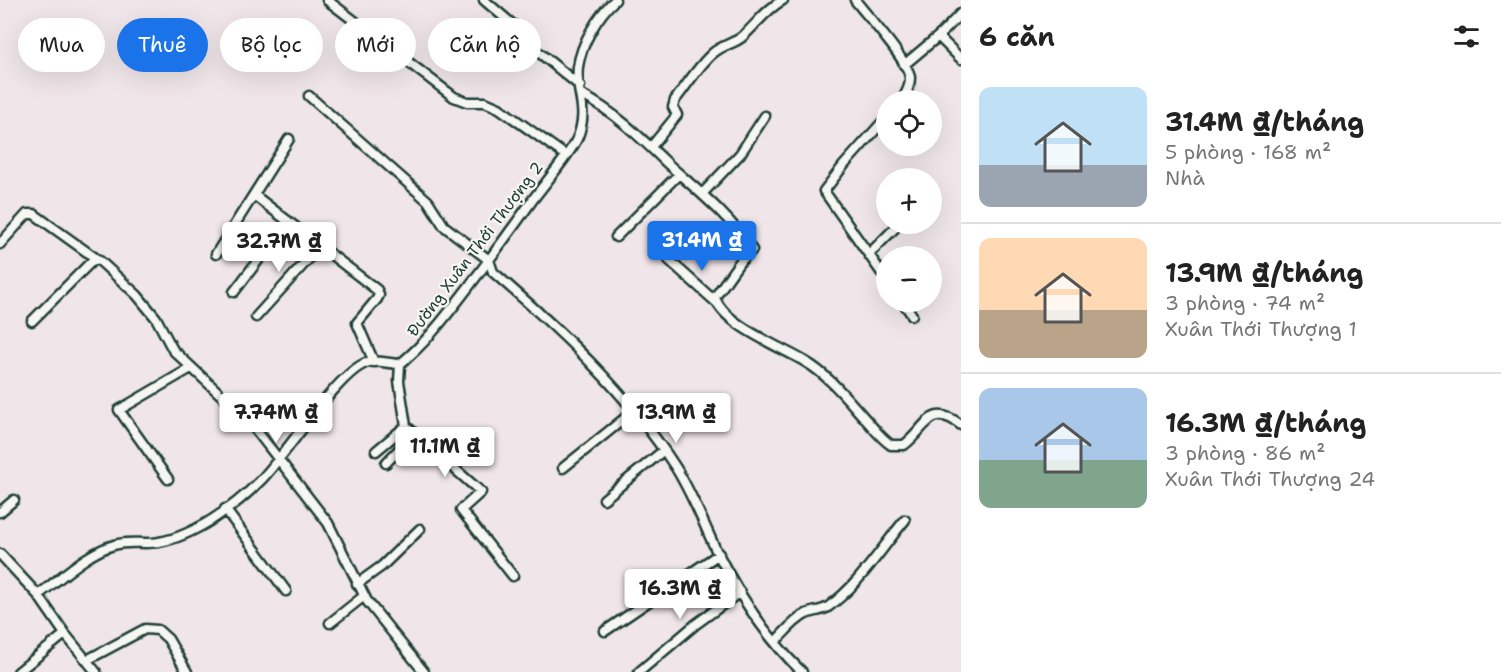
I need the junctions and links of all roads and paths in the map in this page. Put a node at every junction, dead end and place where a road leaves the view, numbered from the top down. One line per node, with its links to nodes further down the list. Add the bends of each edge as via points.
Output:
1 (329, 0): 17 (street, via 454,97 499,108)
2 (484, 0): 10 (street)
3 (615, 0): 10 (street, Đường Xuân Thới Thượng 2, via 588,36 578,68)
4 (783, 0): 16 (street, via 741,38 712,53 675,100 677,115)
5 (855, 0): 9 (street)
6 (961, 13): 7 (street)
7 (941, 34): 8 (street, via 941,39); 9 (street)
8 (961, 59)
9 (904, 65): 11 (street, via 910,75)
10 (581, 90): 16 (street); 17 (street, Đường Xuân Thới Thượng 2, via 584,112 576,140)
11 (906, 90)
12 (309, 96): 29 (street, via 428,201 444,226)
13 (765, 116): 19 (street, via 740,154)
14 (876, 129): 27 (street, via 824,191)
15 (289, 139): 20 (street)
16 (651, 147): 18 (street)
17 (565, 156): 29 (street, Đường Xuân Thới Thượng 2)
18 (680, 174): 19 (street); 23 (street)
19 (702, 194): 33 (street, via 752,250 716,297)
20 (254, 195): 21 (street); 26 (street)
21 (288, 221): 25 (street); 32 (street)
22 (889, 234): 27 (street)
23 (616, 237)
24 (0, 244): 28 (street, via 30,213)
25 (321, 245): 36 (street); 38 (street, via 377,290 379,295 357,323)
26 (216, 254)
27 (868, 254): 31 (street)
28 (95, 258): 37 (street); 40 (street, via 145,303 173,350)
29 (489, 260): 39 (street, Đường Xuân Thới Thượng 2, via 441,323); 41 (street, via 493,272 570,342)
30 (669, 260): 33 (street)
31 (876, 265)
32 (234, 292)
33 (717, 303): 42 (street, via 733,320 824,376 891,445 904,445 937,415)
34 (910, 312): 35 (street)
35 (912, 315)
36 (256, 317)
37 (32, 321)
38 (374, 362): 39 (street); 46 (street, via 349,373)
39 (400, 364): 43 (street, via 399,381)
40 (191, 369): 46 (street, via 237,410); 49 (street, via 119,410)
41 (635, 410): 44 (street); 48 (street)
42 (961, 425)
43 (408, 428): 45 (street); 47 (street, via 409,439); 58 (street, via 481,492 461,510)
44 (664, 450): 50 (street); 57 (street)
45 (376, 451)
46 (279, 460): 52 (street); 59 (street, via 328,523)
47 (386, 463)
48 (563, 468)
49 (168, 478)
50 (604, 499)
51 (14, 500): 53 (street)
52 (225, 509): 60 (street); 62 (street, via 205,524 173,538 157,543 112,545)
53 (0, 512)
54 (905, 520): 67 (street, via 836,600 825,609 805,614)
55 (420, 529): 59 (street)
56 (0, 554): 62 (street)
57 (719, 554): 61 (street); 65 (street)
58 (513, 576)
59 (357, 584): 63 (street)
60 (286, 591)
61 (740, 592): 67 (street); 73 (street)
62 (38, 595): 66 (street)
63 (364, 596): 64 (street); 72 (street)
64 (330, 624)
65 (605, 631)
66 (65, 634): 68 (street); 69 (street)
67 (776, 642): 74 (street)
68 (87, 660): 70 (street); 71 (street, via 145,629 158,630 168,639)
69 (18, 672)
70 (96, 672)
71 (187, 672)
72 (424, 672)
73 (639, 672)
74 (802, 672)

